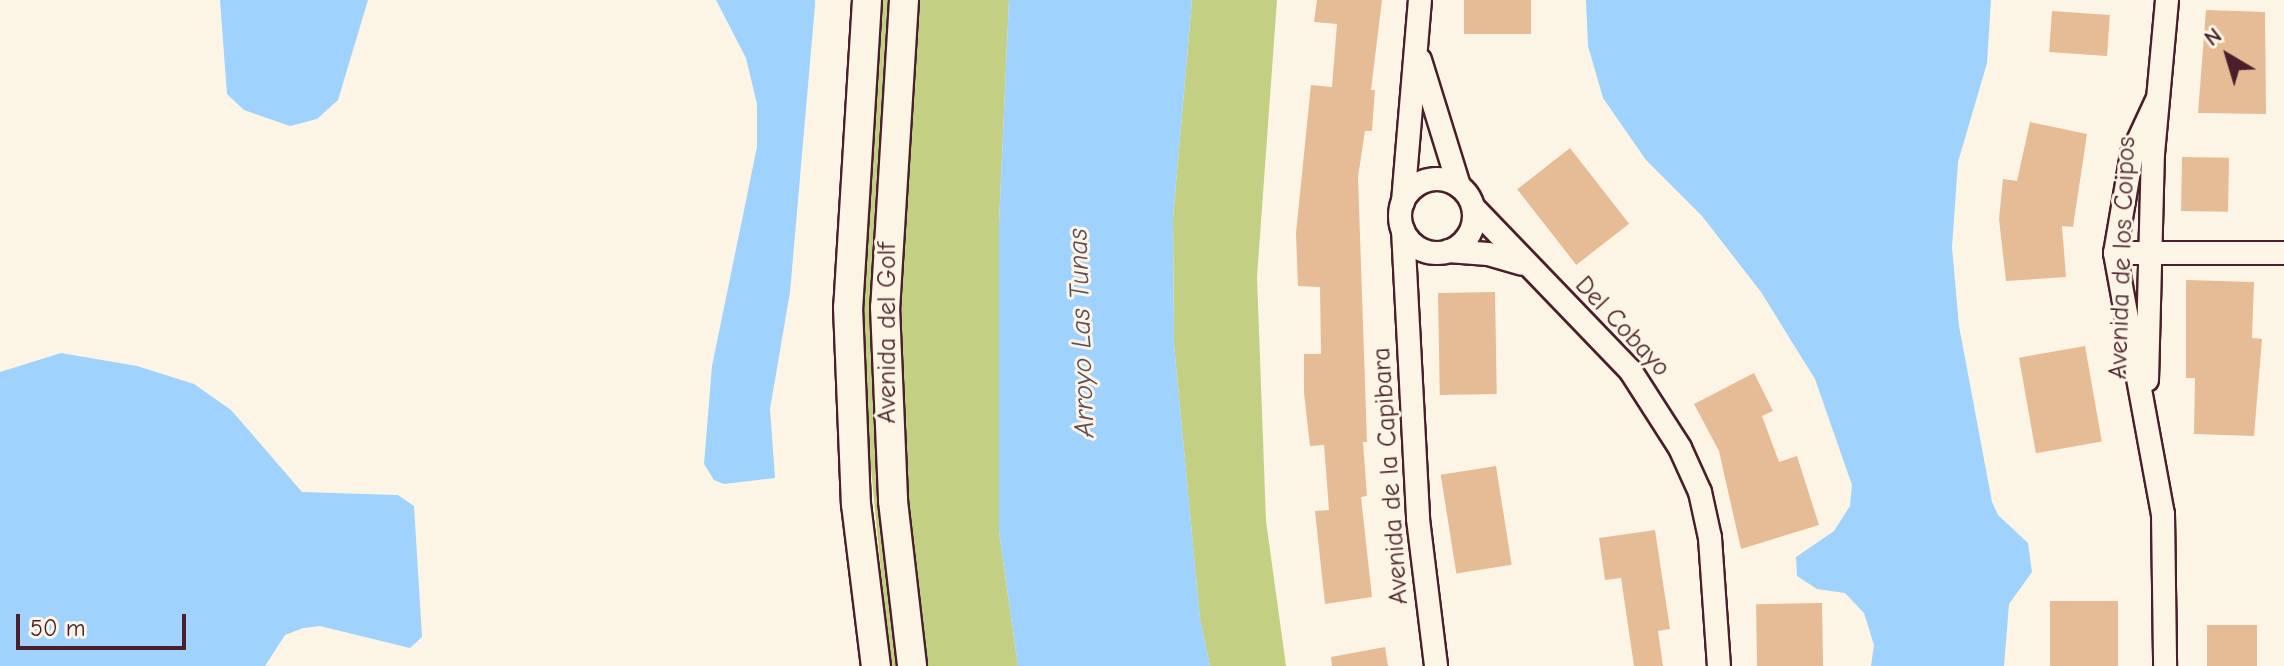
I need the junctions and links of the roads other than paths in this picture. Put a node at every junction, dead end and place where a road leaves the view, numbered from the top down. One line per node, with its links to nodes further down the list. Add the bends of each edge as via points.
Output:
1 (867, 0): 18 (street, Avenida del Golf, via 848,307 856,504)
2 (904, 0): 19 (street, Avenida del Golf, via 885,307 895,532)
3 (1420, 0): 5 (street, Avenida de la Capibara)
4 (2167, 0): 6 (street, Avenida de los Coipos)
5 (1416, 47): 7 (street, Avenida de la Capibara); 8 (street, Avenida de la Capibara)
6 (2157, 100): 12 (street, Avenida de los Coipos, via 2132,154); 13 (street, Avenida de los Coipos)
7 (1459, 186): 8 (street, via 1426,180); 9 (street, Avenida de la Capibara)
8 (1403, 203): 10 (street, Avenida de la Capibara)
9 (1474, 208): 11 (street, via 1466,239); 15 (street, Del Cobayo)
10 (1403, 230): 11 (street, via 1416,246); 16 (street, Avenida de la Capibara)
11 (1442, 252): 15 (street, Del Cobayo, via 1488,254); 16 (street)
12 (2115, 253): 13 (street); 17 (street, Avenida de los Coipos)
13 (2148, 253): 14 (street); 17 (street, Avenida de los Coipos)
14 (2284, 253)
15 (1523, 265): 21 (street, Del Cobayo, via 1630,370 1680,448 1700,492 1710,538)
16 (1408, 281): 20 (street, Avenida de la Capibara, via 1418,519)
17 (2147, 417): 22 (street, Avenida de los Coipos, via 2166,552)
18 (876, 666)
19 (912, 666)
20 (1436, 666)
21 (1719, 666)
22 (2165, 666)

